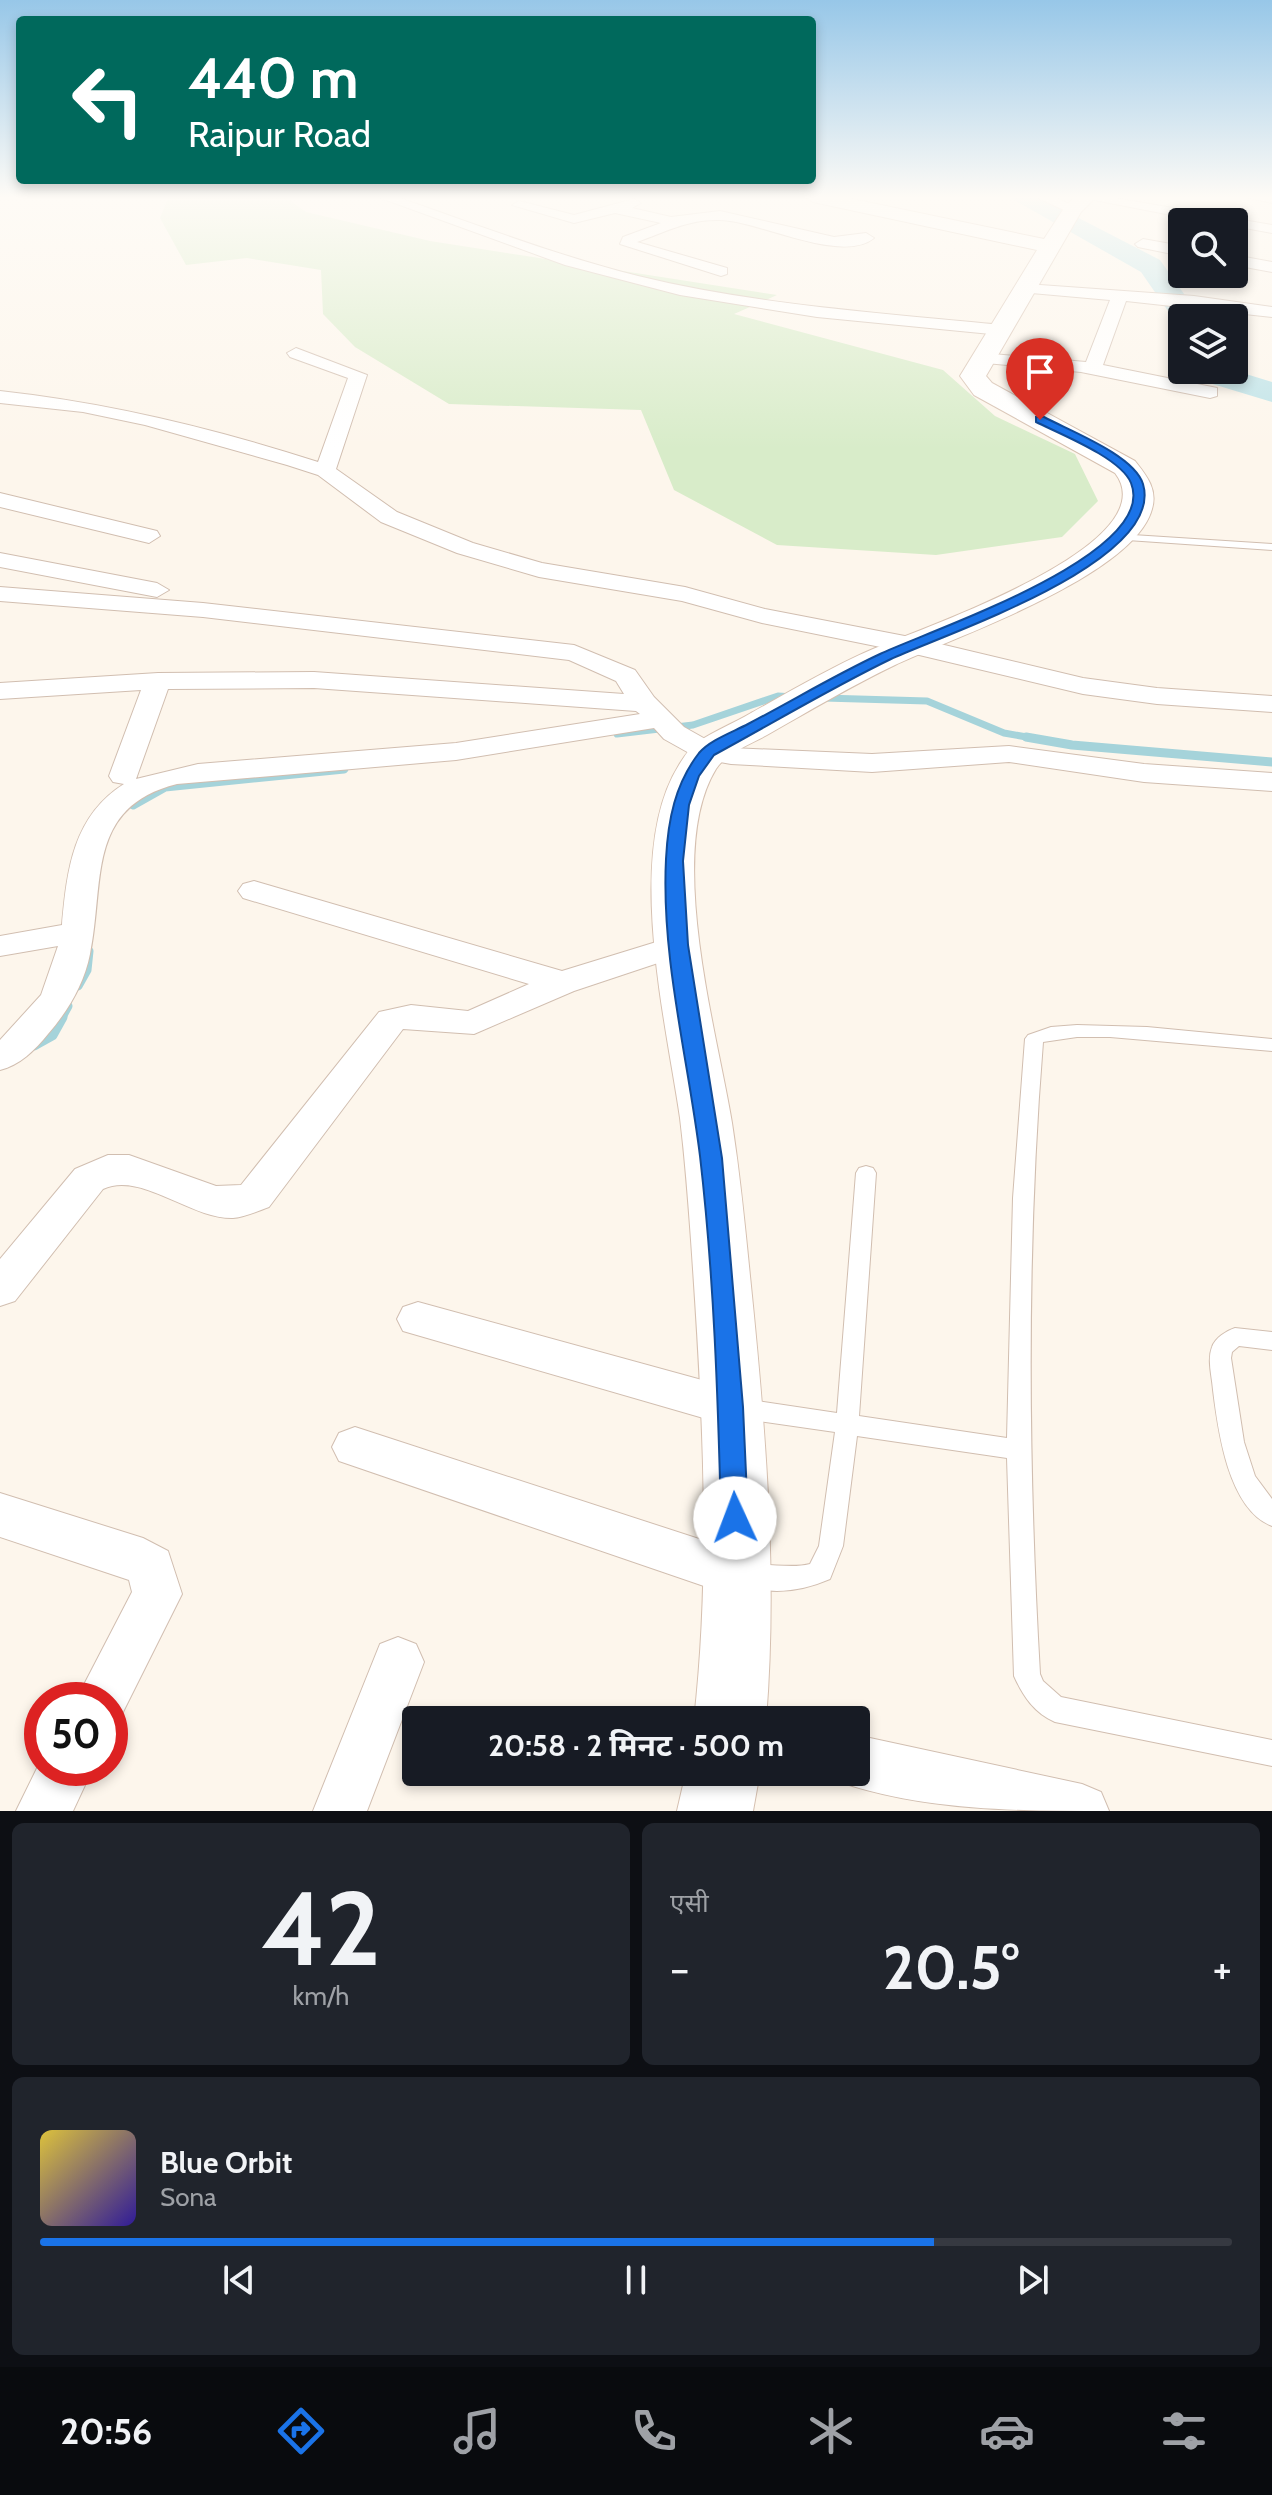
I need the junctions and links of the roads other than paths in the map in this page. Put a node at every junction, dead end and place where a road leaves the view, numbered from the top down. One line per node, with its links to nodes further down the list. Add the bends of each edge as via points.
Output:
1 (643, 281): 9 (street, via 793,310)
2 (1031, 281): 3 (main road)
3 (1026, 289): 5 (street); 9 (main road)
4 (1259, 292): 6 (street)
5 (1119, 297): 6 (street); 12 (street)
6 (1225, 304)
7 (1248, 308): 8 (street)
8 (1272, 312)
9 (1001, 330): 11 (main road)
10 (296, 353): 15 (street, via 358,375)
11 (981, 358): 12 (street); 18 (main road, via 973,376 983,389 1107,454 1137,482 1134,515)
12 (1093, 367): 13 (street)
13 (1210, 392)
14 (6, 401): 15 (street, via 83,406 149,420)
15 (325, 471): 23 (street, via 389,517 465,548 524,566 685,594)
16 (0, 500): 17 (street)
17 (149, 536)
18 (1117, 537): 19 (lane); 23 (main road, via 1022,600)
19 (1272, 547)
20 (0, 560): 22 (street, via 184,596)
21 (0, 594): 22 (street)
22 (203, 610): 27 (street, via 574,653 626,676)
23 (901, 651): 26 (street, via 1083,686); 27 (main road, via 758,726)
24 (158, 681): 25 (street); 27 (street, via 314,680); 28 (street)
25 (0, 691)
26 (1272, 704)
27 (670, 726): 29 (street, via 758,759 872,763 1009,754 1144,773); 31 (street, via 337,764 177,776 144,785 108,811 93,832 82,868); 32 (main road, via 691,776 680,805 674,861)
28 (123, 776)
29 (1272, 782)
30 (254, 891): 34 (street)
31 (75, 933): 33 (street); 36 (street, via 69,972 56,998 23,1040)
32 (679, 945): 34 (street); 41 (main road, via 711,1158)
33 (0, 946)
34 (562, 983): 38 (street, via 474,1022 408,1016 391,1020 246,1202 227,1205 126,1169 94,1175)
35 (1272, 1045): 44 (lane, via 1053,1030 1034,1039 1024,1146)
36 (0, 1058)
37 (866, 1173): 42 (lane)
38 (0, 1289)
39 (418, 1319): 41 (street)
40 (1272, 1341): 46 (lane, via 1235,1337 1222,1348 1220,1358 1236,1464 1257,1501)
41 (731, 1407): 42 (lane); 47 (main road)
42 (847, 1425): 44 (lane); 47 (lane, via 831,1546 821,1571 793,1580)
43 (355, 1447): 47 (street)
44 (1018, 1450): 51 (lane, via 1027,1676 1034,1690 1055,1709)
45 (0, 1515): 49 (street, via 151,1567 157,1594)
46 (1272, 1515)
47 (736, 1574): 50 (main road)
48 (398, 1662): 56 (street)
49 (111, 1682)
50 (732, 1706)
51 (1272, 1753)
52 (870, 1765): 58 (street)
53 (56, 1786): 55 (street)
54 (720, 1786): 57 (main road)
55 (43, 1811)
56 (340, 1811)
57 (715, 1811)
58 (1082, 1811)

